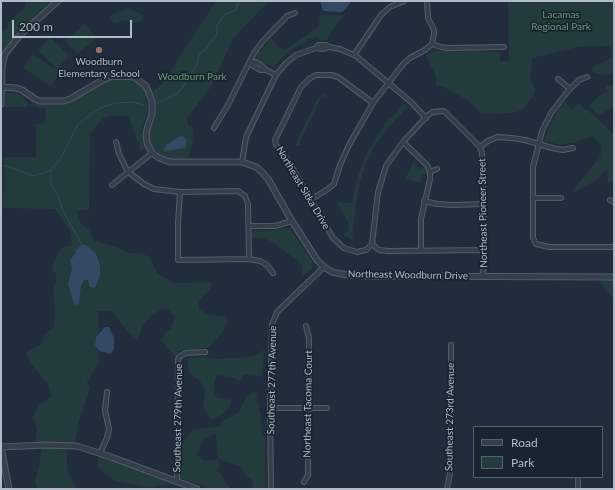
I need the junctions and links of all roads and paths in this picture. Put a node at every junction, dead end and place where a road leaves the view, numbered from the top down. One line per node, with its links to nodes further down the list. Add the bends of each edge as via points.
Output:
1 (58, 1): 13 (street, via 20,35 5,54)
2 (404, 1): 7 (street, via 390,7 381,15)
3 (427, 1): 5 (street, via 428,18 434,34)
4 (295, 13): 8 (street, via 287,16 262,42)
5 (432, 44): 6 (street, via 449,48); 12 (street, via 404,63)
6 (504, 47)
7 (354, 55): 9 (street, via 340,49 318,45 296,55); 12 (street)
8 (249, 63): 9 (street); 18 (street)
9 (276, 75): 25 (street, via 246,137)
10 (587, 77): 14 (street, via 579,80)
11 (558, 79): 14 (street)
12 (389, 82): 15 (street); 17 (street)
13 (2, 88): 16 (street); 24 (street, via 22,90 35,100 64,101 109,77 134,77 146,86 152,102 152,114 146,135)
14 (570, 89): 21 (street, via 542,131)
15 (373, 103): 33 (street, via 344,154 334,184); 33 (street, Northeast Sitka Drive, via 338,77 331,75 316,75 301,87 275,140)
16 (1, 104)
17 (426, 118): 20 (street, Northeast Pioneer Street); 22 (street, Northeast Pioneer Street, via 434,112 444,111)
18 (214, 128)
19 (116, 142): 27 (street)
20 (403, 142): 28 (street, via 427,165); 38 (street, Northeast Pioneer Street, via 386,166 381,179)
21 (538, 144): 22 (street, via 512,138 497,138); 23 (street, via 563,150); 31 (street, via 533,167)
22 (480, 147): 35 (street, Northeast Pioneer Street, via 483,160)
23 (573, 148)
24 (152, 153): 25 (street, via 170,162); 27 (street)
25 (242, 162): 36 (street, via 250,164 268,179)
26 (437, 169): 28 (street)
27 (128, 172): 29 (street); 30 (street, via 154,189)
28 (430, 172): 34 (street)
29 (112, 185)
30 (180, 192): 37 (street, via 242,193 247,200); 42 (street, via 178,260)
31 (533, 198): 32 (street); 39 (street, via 533,238 536,244 549,247)
32 (561, 198)
33 (310, 200): 38 (street, Northeast Sitka Drive, via 330,235 344,248 357,252 366,250)
34 (424, 201): 35 (street, via 444,205); 41 (street)
35 (484, 204): 40 (street, Northeast Pioneer Street)
36 (292, 221): 37 (street, via 275,226); 43 (street)
37 (248, 226): 42 (street)
38 (372, 244): 41 (street, via 379,250)
39 (614, 247)
40 (484, 250): 41 (street); 45 (street, Northeast Pioneer Street)
41 (421, 251)
42 (249, 259): 44 (street, via 267,265)
43 (324, 267): 45 (street, Northeast Woodburn Drive, via 332,272 347,275); 51 (street, Southeast 277th Avenue, via 277,312 274,318 271,333)
44 (273, 273)
45 (483, 276): 46 (street, Northeast Woodburn Drive)
46 (614, 277)
47 (306, 326): 52 (street, Northeast Tacoma Court, via 309,335)
48 (451, 345): 62 (street, Southeast 273rd Avenue, via 451,442)
49 (204, 352): 57 (street, Southeast 279th Avenue, via 186,353 178,360)
50 (107, 392): 55 (street, via 105,411 109,429)
51 (270, 408): 52 (street); 61 (street, Southeast 277th Avenue)
52 (308, 408): 53 (street); 58 (street, Northeast Tacoma Court, via 308,475)
53 (327, 408)
54 (1, 448): 55 (street, via 67,445); 59 (street)
55 (100, 453): 57 (street)
56 (578, 478): 63 (street)
57 (177, 482): 60 (street)
58 (304, 482)
59 (9, 489)
60 (197, 489)
61 (271, 489)
62 (447, 489)
63 (578, 489)

